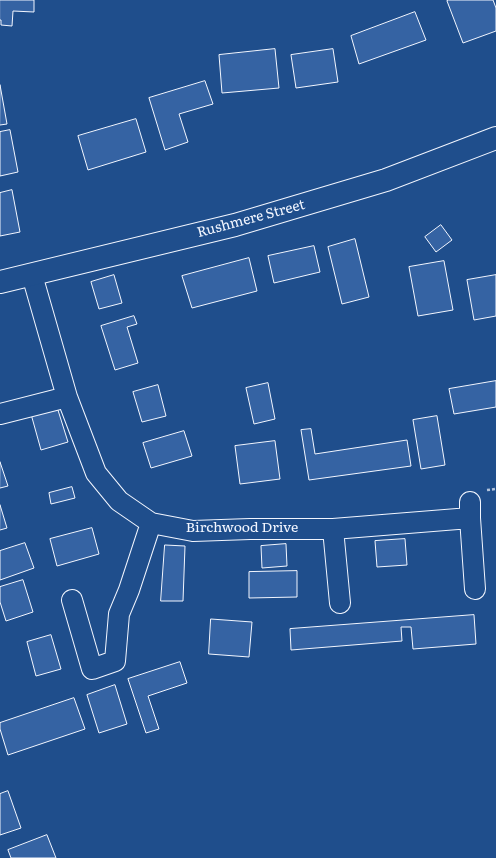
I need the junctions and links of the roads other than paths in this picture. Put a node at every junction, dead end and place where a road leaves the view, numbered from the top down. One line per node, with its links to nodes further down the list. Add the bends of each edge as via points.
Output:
1 (496, 138): 2 (street, Rushmere Street, via 386,180 242,223)
2 (32, 275): 3 (street, Rushmere Street); 4 (street, Birchwood Drive)
3 (0, 282)
4 (68, 397): 5 (street); 6 (street, Birchwood Drive, via 96,473 119,501)
5 (0, 414)
6 (151, 523): 7 (street, Birchwood Drive, via 193,531 250,528); 9 (street, via 119,614 115,661 92,669)
7 (333, 529): 8 (street, Birchwood Drive, via 470,510); 10 (street)
8 (475, 589)
9 (72, 600)
10 (340, 603)

